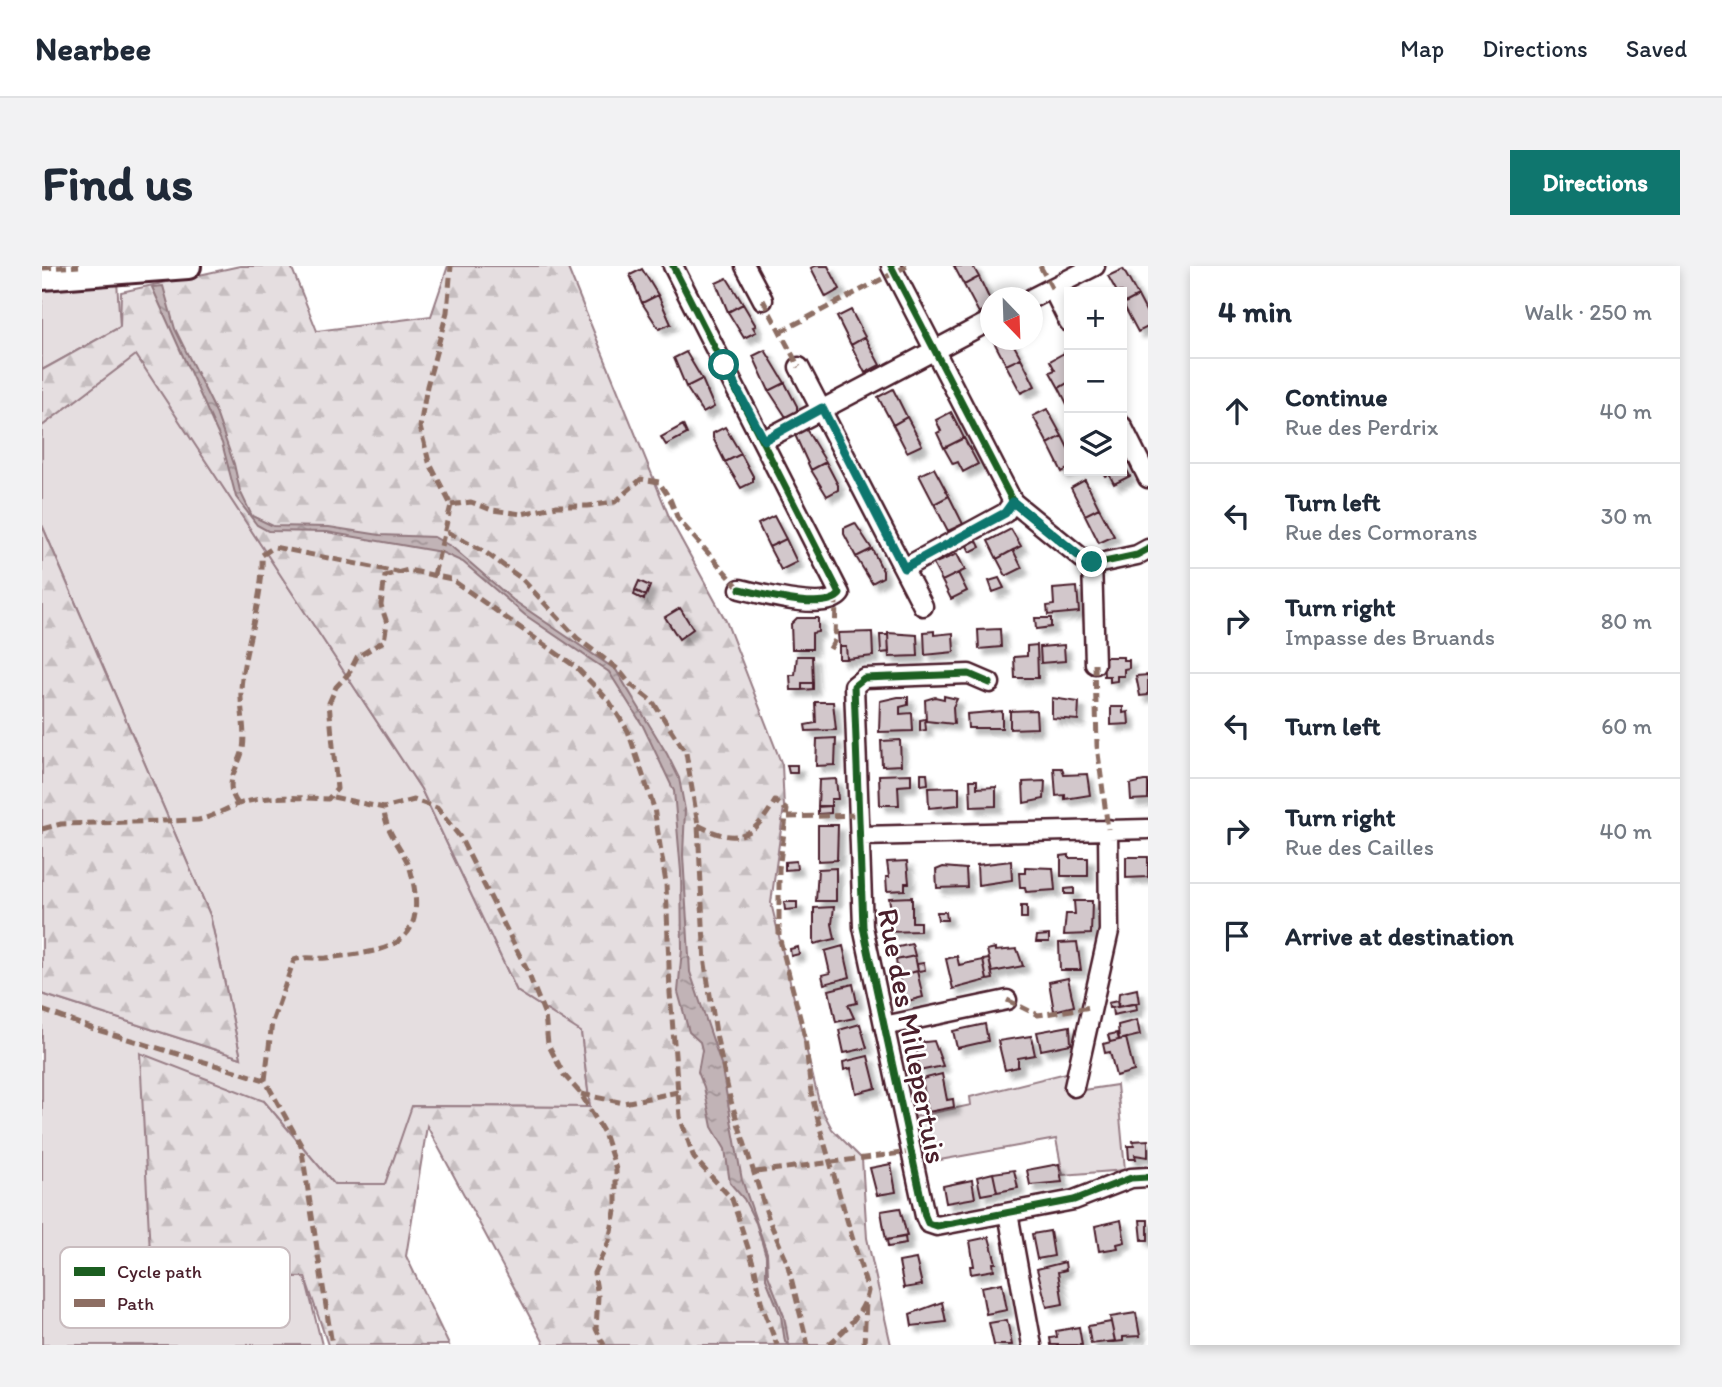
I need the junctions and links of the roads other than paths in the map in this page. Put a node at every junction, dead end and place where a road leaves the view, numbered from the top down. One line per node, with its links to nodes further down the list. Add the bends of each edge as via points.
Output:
1 (188, 266): 6 (street)
2 (673, 266): 16 (street)
3 (745, 266): 9 (street)
4 (891, 266): 12 (street)
5 (1095, 266): 7 (street)
6 (42, 277)
7 (1052, 288): 8 (street); 10 (street)
8 (1043, 292)
9 (763, 300)
10 (1064, 312)
11 (980, 326): 12 (street)
12 (934, 351): 14 (street); 18 (street)
13 (799, 367): 14 (street)
14 (822, 408): 16 (street); 21 (street)
15 (1127, 436): 17 (street)
16 (764, 440): 22 (street, via 841,594 829,602)
17 (1148, 478)
18 (1013, 502): 20 (street); 21 (street, via 1005,513)
19 (1148, 549): 20 (street)
20 (1092, 562): 24 (street)
21 (904, 568): 23 (street)
22 (740, 589)
23 (923, 606)
24 (1095, 664)
25 (990, 683): 28 (street, Rue des Millepertuis, via 969,674 864,678 854,686)
26 (1148, 829): 27 (street)
27 (1108, 830): 28 (street); 31 (street, via 1109,931)
28 (860, 836): 30 (street, Rue des Millepertuis, via 863,927)
29 (1007, 1000): 30 (street)
30 (884, 1026): 33 (street, Rue des Millepertuis, via 928,1223 937,1226)
31 (1074, 1087)
32 (1148, 1177): 33 (street, Rue des Millepertuis, via 1131,1178 1074,1200)
33 (1009, 1213): 34 (street)
34 (1032, 1345)

